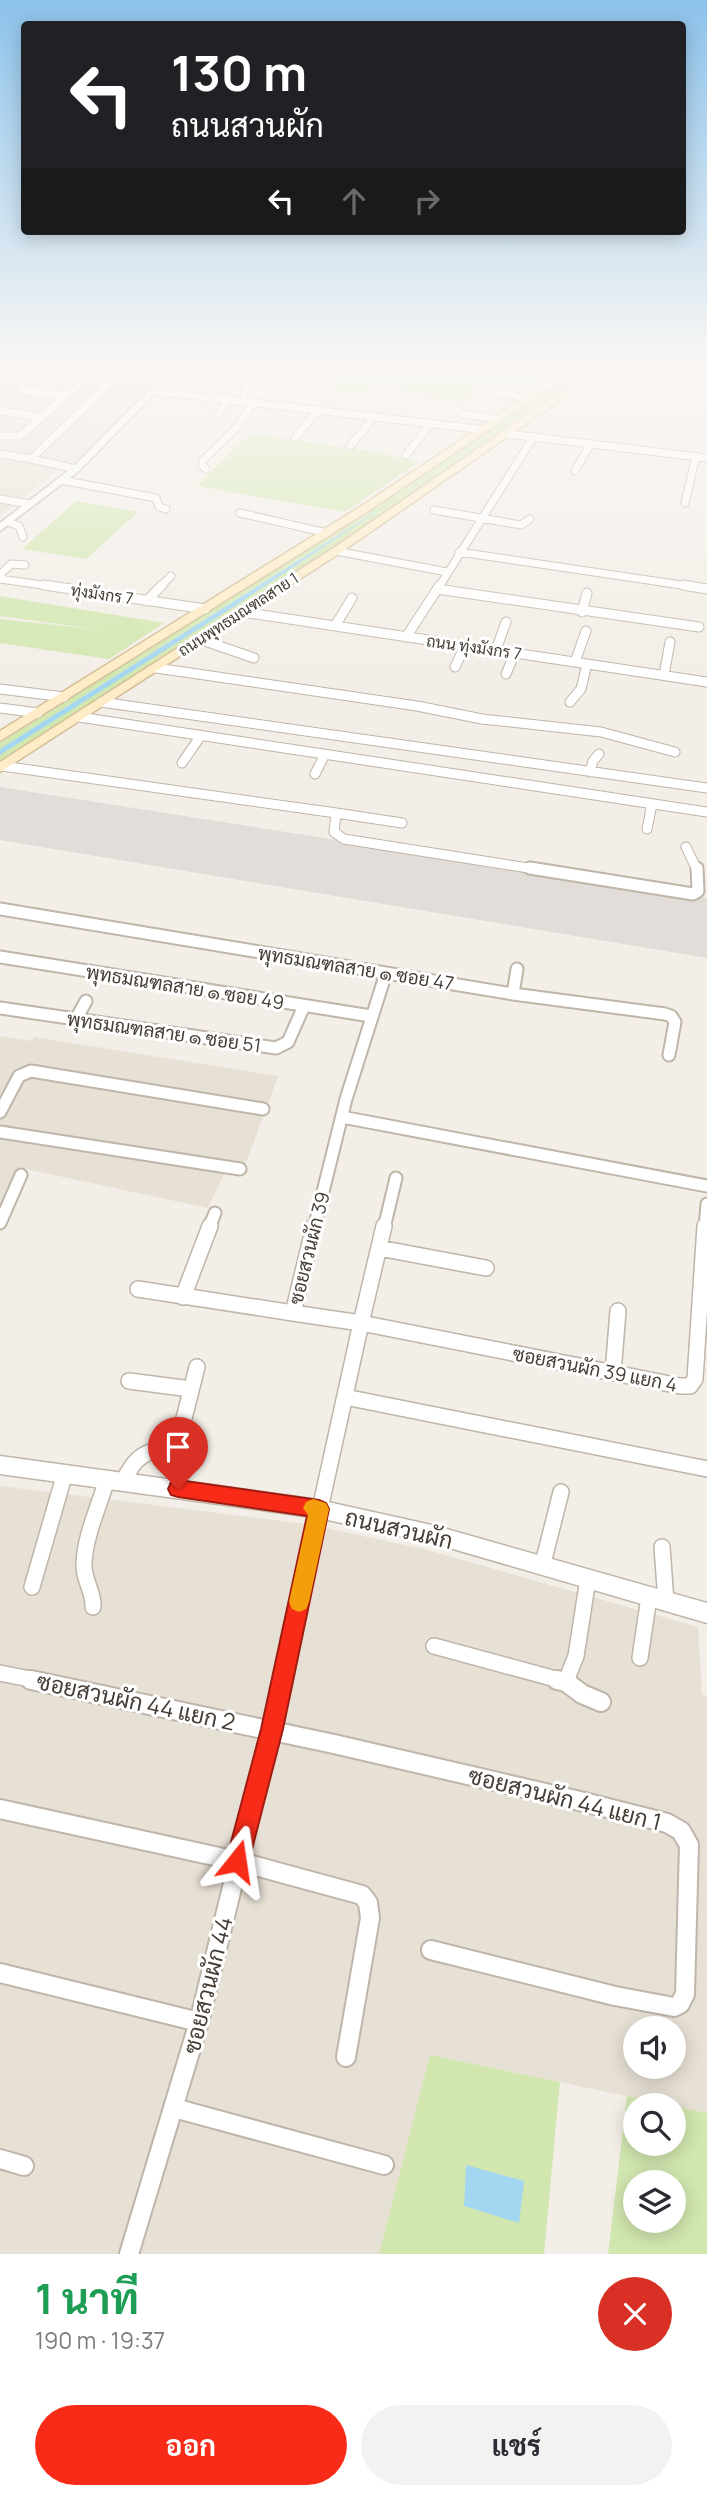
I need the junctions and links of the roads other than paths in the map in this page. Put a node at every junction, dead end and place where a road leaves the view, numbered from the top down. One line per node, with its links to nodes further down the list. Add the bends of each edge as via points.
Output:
1 (72, 468): 7 (street)
2 (425, 468): 21 (main road, ถนนพุทธมณฑลสาย 1)
3 (456, 468): 23 (main road, ถนนพุทธมณฑลสาย 1)
4 (516, 468): 18 (street)
5 (577, 468): 8 (street)
6 (693, 468): 13 (street)
7 (76, 469): 9 (street)
8 (575, 471)
9 (61, 480): 11 (street); 14 (street)
10 (137, 483): 11 (street)
11 (127, 493): 15 (street, via 156,498 157,506)
12 (0, 499): 14 (street)
13 (685, 503)
14 (30, 504): 20 (street)
15 (166, 509)
16 (434, 510): 18 (street)
17 (240, 513): 21 (street)
18 (482, 519): 19 (street, via 521,525); 24 (street)
19 (530, 519)
20 (4, 525): 22 (street, via 19,526)
21 (327, 533): 34 (main road, ถนนพุทธมณฑลสาย 1)
22 (23, 537)
23 (336, 551): 26 (street); 35 (main road, ถนนพุทธมณฑลสาย 1)
24 (459, 552): 26 (street); 30 (street)
25 (25, 565): 28 (street, via 11,564)
26 (446, 572): 29 (street)
27 (171, 576): 33 (street)
28 (0, 577): 33 (street, ทุ่งมังกร 7)
29 (437, 589): 36 (street); 41 (street)
30 (707, 589)
31 (587, 593): 36 (street)
32 (352, 598): 38 (street)
33 (147, 601): 34 (street, ทุ่งมังกร 7)
34 (205, 609): 56 (main road, ถนนพุทธมณฑลสาย 1)
35 (242, 612): 38 (street, ถนน ทุ่งมังกร 7); 42 (main road, ถนนพุทธมณฑลสาย 1)
36 (582, 612): 39 (street)
37 (506, 622): 45 (street)
38 (335, 626): 41 (street, ถนน ทุ่งมังกร 7)
39 (699, 626)
40 (586, 631): 48 (street)
41 (406, 637): 44 (street, ถนน ทุ่งมังกร 7)
42 (199, 639): 47 (street); 51 (main road, ถนนพุทธมณฑลสาย 1)
43 (670, 642): 53 (street)
44 (465, 646): 45 (street, ถนน ทุ่งมังกร 7); 50 (street)
45 (496, 650): 46 (street, ถนน ทุ่งมังกร 7)
46 (515, 653): 48 (street, ถนน ทุ่งมังกร 7); 52 (street)
47 (254, 658)
48 (575, 662): 49 (street, ถนน ทุ่งมังกร 7)
49 (587, 664): 53 (street, ถนน ทุ่งมังกร 7); 58 (street, via 581,689)
50 (455, 667)
51 (156, 668): 57 (main road, ถนนพุทธมณฑลสาย 1); 64 (street, via 482,719 589,730)
52 (506, 674)
53 (664, 675): 54 (street, ถนน ทุ่งมังกร 7)
54 (707, 682)
55 (0, 689): 56 (street)
56 (64, 697): 60 (main road, ถนนพุทธมณฑลสาย 1)
57 (101, 702): 61 (main road, ถนนพุทธมณฑลสาย 1); 67 (street)
58 (570, 702)
59 (0, 708): 60 (street)
60 (38, 713): 62 (main road, ถนนพุทธมณฑลสาย 1)
61 (79, 717): 63 (street); 69 (main road, ถนนพุทธมณฑลสาย 1)
62 (0, 737)
63 (200, 737): 66 (street); 68 (street)
64 (675, 752)
65 (600, 754): 70 (street)
66 (324, 756): 71 (street); 72 (street)
67 (509, 761): 70 (street); 72 (street, via 513,770)
68 (182, 763)
69 (1, 767): 75 (street)
70 (590, 772): 73 (street)
71 (315, 774)
72 (505, 783): 74 (street)
73 (707, 788)
74 (652, 804): 76 (street); 78 (street)
75 (336, 813): 77 (street); 79 (street, via 334,832 344,839 693,894 698,891 697,866)
76 (707, 813)
77 (402, 823)
78 (648, 829)
79 (686, 847)
80 (0, 909): 83 (street, พุทธมณฑลสาย ๑ ซอย 47)
81 (0, 957): 86 (street, พุทธมณฑลสาย ๑ ซอย 49)
82 (517, 969): 84 (street)
83 (386, 974): 84 (street, พุทธมณฑลสาย ๑ ซอย 47); 88 (street, ซอยสวนผัก 39)
84 (513, 994): 90 (street, พุทธมณฑลสาย ๑ ซอย 47, via 671,1016 676,1022)
85 (86, 1001): 89 (street)
86 (304, 1006): 88 (street, พุทธมณฑลสาย ๑ ซอย 49); 89 (street, พุทธมณฑลสาย ๑ ซอย 51, via 288,1042 276,1048)
87 (0, 1008): 89 (street, พุทธมณฑลสาย ๑ ซอย 51)
88 (371, 1016): 94 (street, ซอยสวนผัก 39)
89 (76, 1019)
90 (669, 1055)
91 (5, 1093): 92 (street, via 19,1076 31,1071); 93 (street)
92 (263, 1109)
93 (0, 1112)
94 (342, 1116): 99 (street); 108 (street, ซอยสวนผัก 39)
95 (0, 1132): 96 (street)
96 (240, 1169)
97 (21, 1175): 102 (street)
98 (396, 1178): 103 (street)
99 (707, 1186)
100 (707, 1204): 111 (street, ซอยสวนผัก 39 แยก 4, via 693,1382 680,1387)
101 (215, 1213): 106 (street)
102 (0, 1223)
103 (379, 1248): 104 (street); 109 (street)
104 (486, 1268)
105 (138, 1289): 106 (street)
106 (183, 1297): 108 (street)
107 (618, 1311): 111 (street)
108 (293, 1313): 109 (street, ซอยสวนผัก 39)
109 (361, 1323): 111 (street, ซอยสวนผัก 39 แยก 4); 114 (street)
110 (197, 1367): 113 (street)
111 (613, 1373)
112 (129, 1381): 113 (street)
113 (191, 1389): 118 (street, via 177,1446 139,1454)
114 (345, 1397): 116 (street); 120 (street)
115 (0, 1465): 117 (street, ถนนสวนผัก)
116 (707, 1469)
117 (65, 1473): 118 (street, ถนนสวนผัก); 124 (street)
118 (115, 1480): 120 (street, ถนนสวนผัก); 126 (street, via 84,1560 85,1576 94,1591)
119 (561, 1492): 122 (street)
120 (319, 1509): 122 (street, ถนนสวนผัก, via 436,1535); 133 (street, ซอยสวนผัก 44)
121 (662, 1547): 125 (street)
122 (542, 1567): 123 (street, ถนนสวนผัก)
123 (588, 1579): 125 (street, ถนนสวนผัก); 131 (street, via 576,1656)
124 (32, 1587)
125 (657, 1600): 127 (street, ถนนสวนผัก); 129 (street)
126 (93, 1606)
127 (707, 1613)
128 (434, 1646): 131 (street)
129 (640, 1658)
130 (0, 1673): 133 (street, ซอยสวนผัก 44 แยก 2)
131 (566, 1682): 132 (street)
132 (601, 1702)
133 (272, 1729): 135 (street, ซอยสวนผัก 44); 136 (street, ซอยสวนผัก 44 แยก 1, via 667,1823 681,1831 689,1845 684,1994 674,2007)
134 (0, 1809): 135 (street)
135 (237, 1861): 138 (street, ซอยสวนผัก 44); 139 (street, via 366,1897 370,1918)
136 (431, 1950)
137 (0, 1973): 138 (street)
138 (199, 2022): 140 (street, ซอยสวนผัก 44)
139 (346, 2057)
140 (174, 2108): 142 (street); 144 (street, ซอยสวนผัก 44)
141 (0, 2159): 143 (street)
142 (383, 2165)
143 (24, 2166)
144 (129, 2254)

